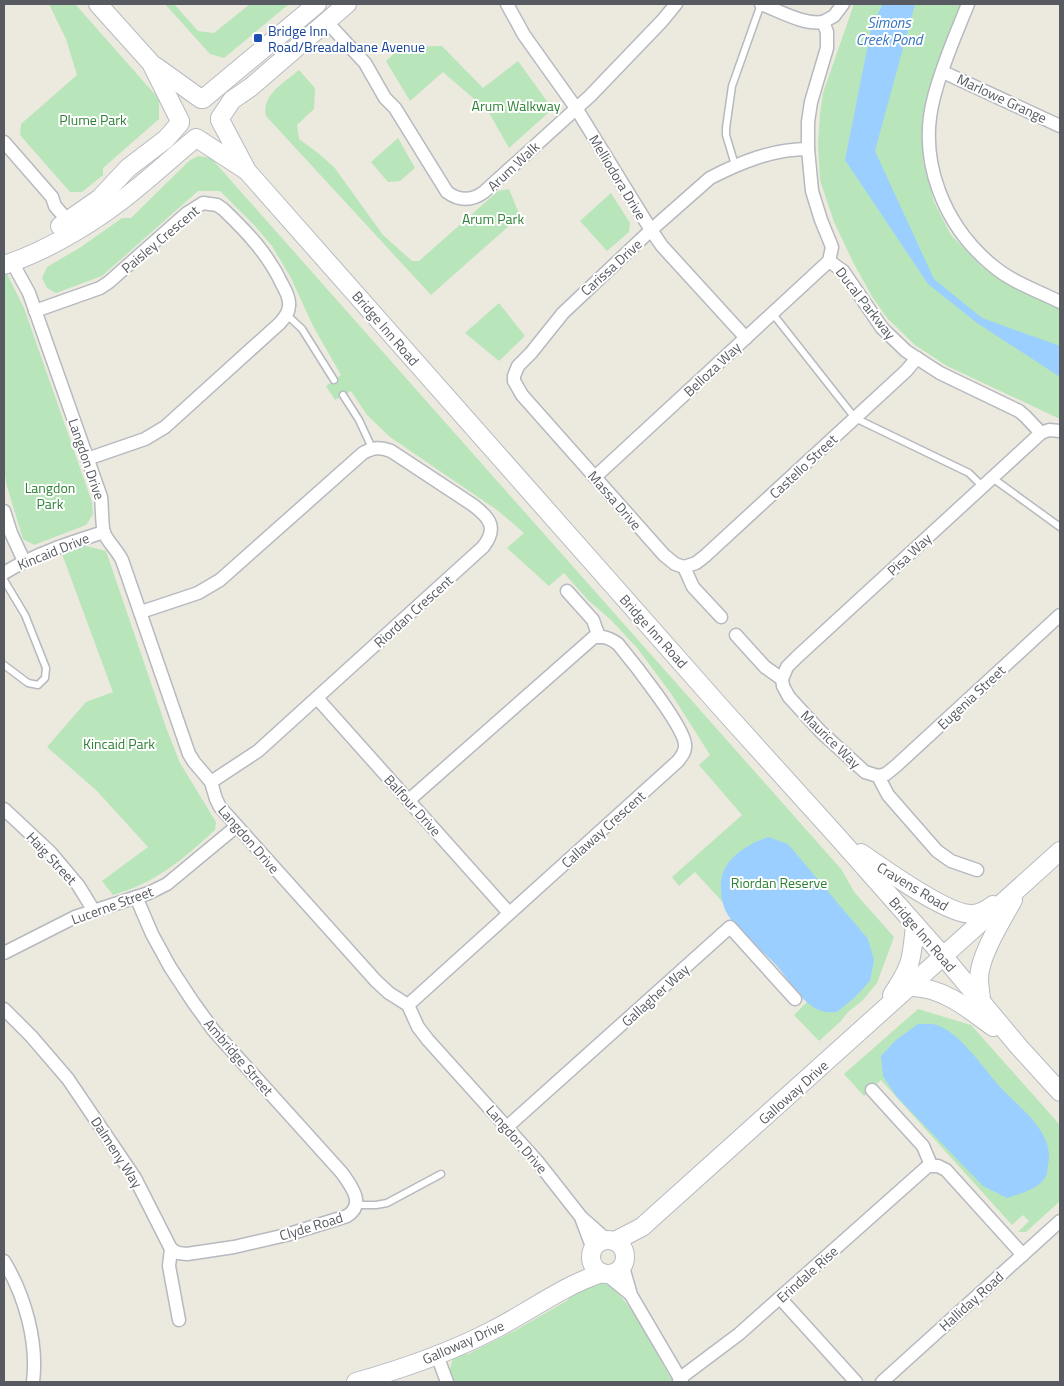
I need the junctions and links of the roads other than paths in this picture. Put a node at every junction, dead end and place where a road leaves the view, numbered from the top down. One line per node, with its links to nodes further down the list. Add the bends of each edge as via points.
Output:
1 (98, 4): 11 (street)
2 (317, 4): 13 (street)
3 (347, 4): 9 (street)
4 (507, 4): 14 (street, Melliodora Drive, via 538,56)
5 (676, 4): 14 (street, Arum Walk)
6 (761, 4): 10 (street, via 811,22); 21 (lane, via 732,86 726,135)
7 (843, 4): 10 (street, via 834,16)
8 (968, 4): 12 (street)
9 (326, 20): 14 (street, Arum Walk, via 365,63 447,192 458,198 465,200 478,196); 15 (street, via 232,100)
10 (823, 22): 20 (street, Ducal Parkway, via 827,48 811,102)
11 (150, 63): 13 (street); 16 (street)
12 (943, 72): 17 (street, Marlowe Grange); 27 (street, via 934,96 929,136 931,163 948,212 972,247 994,267)
13 (202, 99): 15 (street, via 215,105); 16 (street, via 185,105)
14 (576, 108): 24 (street, Melliodora Drive)
15 (220, 119): 18 (street, via 215,132); 22 (street, Bridge Inn Road)
16 (180, 122): 18 (street, via 186,133); 23 (street)
17 (1060, 126)
18 (197, 138): 22 (street, Bridge Inn Road); 23 (street, via 136,189)
19 (4, 142): 23 (street, via 52,197 55,206)
20 (808, 149): 21 (street, Carissa Drive, via 778,151); 26 (street, Ducal Parkway, via 812,191 832,247)
21 (735, 165): 24 (street, Carissa Drive, via 710,178)
22 (247, 171): 64 (street, Bridge Inn Road)
23 (74, 222): 25 (street)
24 (651, 230): 31 (street, Melliodora Drive); 33 (street, Carissa Drive, via 572,303 518,366)
25 (11, 259): 28 (street, Langdon Drive, via 28,278)
26 (829, 261): 29 (street, Belloza Way); 32 (street, Ducal Parkway, via 847,276 882,328)
27 (1060, 302)
28 (35, 311): 30 (street, Paisley Crescent, via 100,288 203,203 223,209 269,259 287,295); 40 (street, Langdon Drive)
29 (773, 314): 31 (street, Belloza Way); 36 (lane)
30 (287, 315): 34 (lane, via 302,329); 40 (street, via 155,434)
31 (746, 338): 41 (street, Belloza Way)
32 (916, 358): 36 (street, Castello Street); 38 (street, Ducal Parkway, via 1019,412)
33 (514, 376): 41 (street, Massa Drive, via 522,395)
34 (334, 380)
35 (343, 395): 39 (lane)
36 (856, 418): 42 (lane); 47 (street, Castello Street, via 705,556)
37 (1060, 431): 38 (street)
38 (1041, 433): 42 (street, Pisa Way)
39 (372, 448): 51 (street, via 220,580 198,593); 58 (street, Riordan Crescent, via 391,451 473,505 483,513 492,530 483,547)
40 (87, 459): 45 (street, Langdon Drive, via 101,497)
41 (595, 477): 47 (street, Massa Drive, via 664,555 674,564)
42 (986, 482): 44 (lane); 57 (street, Pisa Way, via 797,657 787,667)
43 (4, 511): 46 (street)
44 (1060, 527)
45 (104, 532): 46 (street, Kincaid Drive); 51 (street, Langdon Drive, via 118,551)
46 (24, 561): 48 (street, Kincaid Drive)
47 (684, 567): 53 (street, via 693,587)
48 (4, 573)
49 (4, 580): 56 (lane, via 25,615 46,668 45,678 38,686 28,683)
50 (567, 591): 55 (street, via 593,620)
51 (141, 612): 60 (street, Langdon Drive, via 189,754)
52 (1060, 615): 59 (street, Eugenia Street, via 897,766)
53 (721, 618)
54 (736, 636): 57 (street, Maurice Way, via 765,667)
55 (599, 637): 61 (street, via 586,643); 70 (street, Callaway Crescent, via 610,638 618,644 668,711 683,734 686,746 683,756)
56 (4, 664)
57 (782, 679): 59 (street, Maurice Way, via 789,697 821,732 865,772)
58 (317, 698): 60 (street, Riordan Crescent, via 258,751); 61 (street, Balfour Drive)
59 (878, 776): 66 (street, via 888,795 937,851 951,861)
60 (211, 782): 63 (street, Langdon Drive, via 220,806)
61 (408, 800): 70 (street, Balfour Drive)
62 (4, 809): 69 (street, Haig Street, via 51,853 78,885)
63 (237, 826): 68 (street, Lucerne Street, via 167,884); 77 (street, Langdon Drive, via 376,981)
64 (836, 835): 67 (street, Cravens Road, via 894,876 956,912 975,914 986,910); 71 (street, Bridge Inn Road)
65 (1060, 851): 67 (street, Cravens Road)
66 (977, 870)
67 (1020, 886): 73 (street, Cravens Road); 76 (street, Cravens Road, via 983,960 979,978)
68 (136, 897): 69 (street, Lucerne Street); 86 (street, Ambridge Street, via 152,934 193,1002 214,1031 342,1173 351,1186)
69 (94, 912): 72 (street, Lucerne Street, via 75,917)
70 (509, 913): 77 (street, Callaway Crescent)
71 (915, 924): 73 (street, Bridge Inn Road); 79 (street, via 912,957 906,975)
72 (4, 953)
73 (944, 957): 74 (street, Galloway Drive); 76 (street, Bridge Inn Road)
74 (910, 988): 79 (street, Galloway Drive); 80 (street, via 928,988 947,997 972,1011)
75 (795, 999): 83 (street, Gallagher Way, via 730,927)
76 (982, 1002): 80 (street, Bridge Inn Road)
77 (408, 1005): 83 (street, Langdon Drive, via 422,1033)
78 (4, 1009): 90 (street, Dalmeny Way, via 68,1079 135,1178)
79 (874, 1020): 88 (street, Galloway Drive)
80 (1019, 1047): 82 (street, Bridge Inn Road)
81 (872, 1090): 84 (street, via 923,1146)
82 (1060, 1092)
83 (507, 1127): 89 (street, Langdon Drive, via 554,1182)
84 (931, 1165): 91 (street, via 946,1170); 95 (street, Erindale Rise, via 918,1173)
85 (441, 1174): 86 (lane, Clyde Road, via 387,1203)
86 (357, 1205): 90 (street, Clyde Road, via 347,1216 286,1235 187,1254)
87 (1060, 1221): 91 (street, Halliday Road)
88 (642, 1227): 89 (street, Galloway Drive); 93 (street, Galloway Drive)
89 (601, 1247): 93 (street, via 594,1268); 93 (street, via 623,1248); 94 (street, Galloway Drive)
90 (171, 1249): 96 (street, Dalmeny Way, via 169,1266)
91 (1023, 1255): 103 (street, Halliday Road)
92 (4, 1261): 99 (street, via 28,1319)
93 (614, 1268): 94 (street, Galloway Drive); 98 (street)
94 (564, 1289): 97 (street, Galloway Drive, via 522,1315)
95 (780, 1298): 98 (street, Erindale Rise); 102 (street)
96 (179, 1320)
97 (437, 1355): 100 (street, Galloway Drive); 101 (street)
98 (680, 1381)
99 (34, 1382)
100 (356, 1382)
101 (447, 1382)
102 (856, 1382)
103 (882, 1382)

